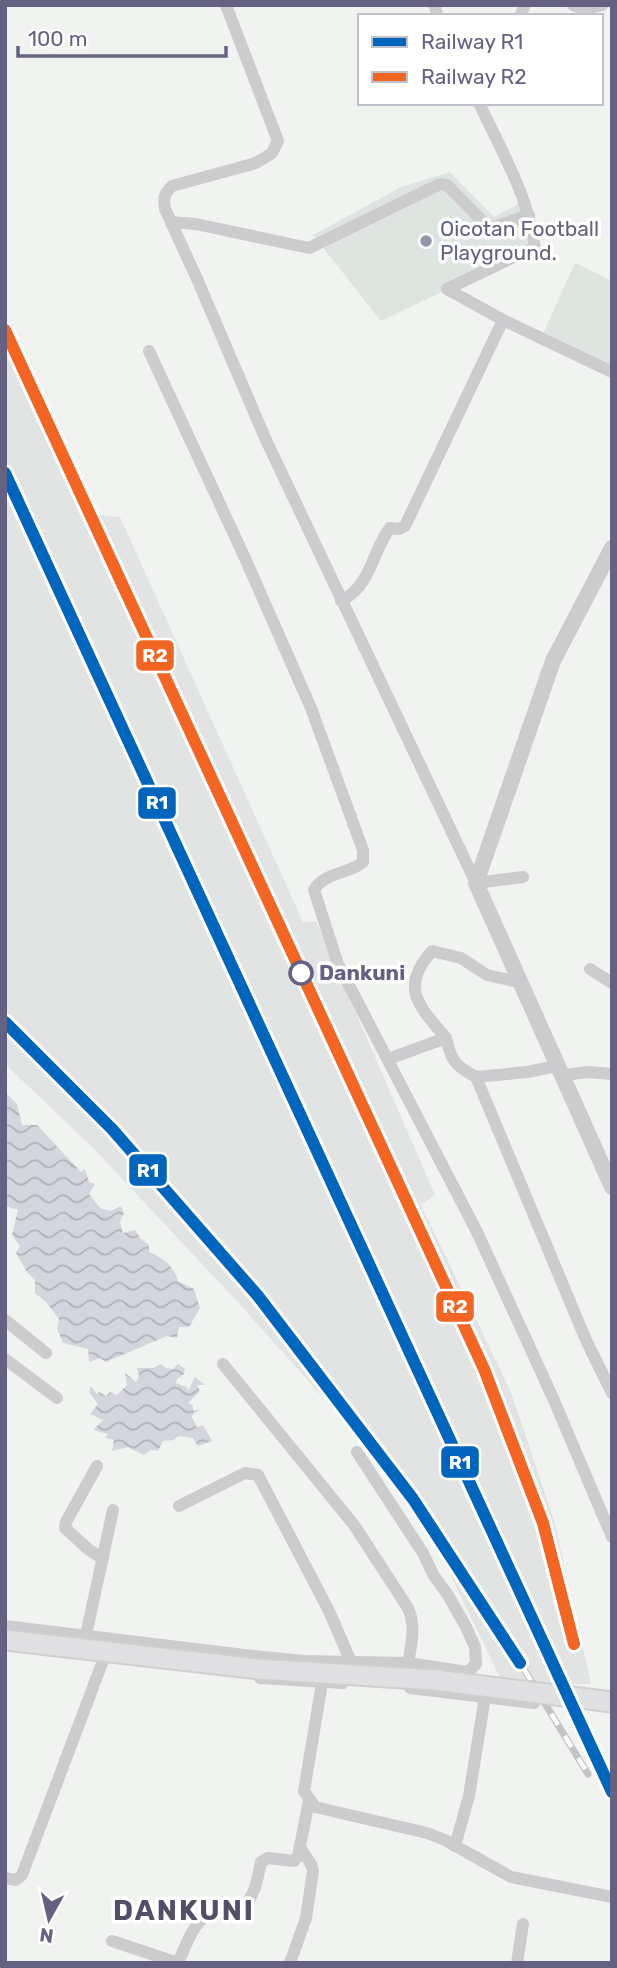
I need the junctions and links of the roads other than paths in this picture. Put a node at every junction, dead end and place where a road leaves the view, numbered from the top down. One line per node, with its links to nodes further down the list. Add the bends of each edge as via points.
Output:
1 (226, 5): 6 (street, via 278,141 272,153 256,163 172,186 163,200)
2 (573, 5): 3 (street, via 585,9)
3 (602, 5)
4 (480, 105): 5 (street, via 516,177)
5 (529, 215): 6 (street, via 488,227 452,189 440,184 309,248); 7 (street, via 535,247 447,289)
6 (171, 222): 11 (street)
7 (503, 320): 9 (street); 11 (street, via 405,526 390,528 364,581)
8 (149, 351): 18 (street, via 312,708 363,850 363,862 332,874 314,890 338,964)
9 (612, 372)
10 (612, 548): 13 (street, via 553,661)
11 (341, 601): 13 (street)
12 (523, 877): 13 (street)
13 (476, 883): 15 (street)
14 (590, 969): 16 (street)
15 (518, 982): 17 (street, via 486,975 461,958 432,951 421,964 414,993); 19 (street)
16 (612, 983)
17 (446, 1038): 18 (street); 21 (street, via 451,1058)
18 (388, 1059): 34 (street, via 477,1232)
19 (560, 1070): 20 (street); 21 (street); 22 (street)
20 (612, 1074)
21 (476, 1077): 28 (street)
22 (606, 1159): 23 (street)
23 (612, 1186)
24 (5, 1320): 25 (street)
25 (46, 1353)
26 (5, 1359): 29 (street)
27 (223, 1364): 42 (street, via 354,1525 408,1608 412,1618)
28 (612, 1393)
29 (57, 1398)
30 (357, 1452): 42 (street, via 423,1553 475,1647 476,1664 468,1672)
31 (97, 1466): 35 (street, via 65,1528)
32 (179, 1506): 41 (street, via 245,1473 258,1475)
33 (113, 1510): 35 (street)
34 (612, 1537)
35 (103, 1559): 37 (street)
36 (5, 1626): 37 (street)
37 (86, 1635): 41 (street, via 253,1656)
38 (5, 1640): 46 (main road, bridge, via 258,1669 435,1680)
39 (5, 1647): 40 (street)
40 (104, 1658): 43 (street); 51 (street, via 22,1875 16,1880)
41 (351, 1662): 42 (street)
42 (408, 1664): 44 (street)
43 (322, 1683): 44 (street); 48 (street, via 304,1791)
44 (405, 1688): 45 (street)
45 (485, 1697): 47 (street); 49 (street, via 469,1796)
46 (612, 1702)
47 (534, 1703)
48 (309, 1801): 49 (street, via 315,1807 427,1833); 50 (street)
49 (454, 1846): 52 (street, via 510,1877)
50 (301, 1849): 55 (street, via 294,1861 268,1858 261,1862 251,1898 243,1908 204,1917); 56 (street, via 313,1871 306,1918)
51 (5, 1878)
52 (612, 1897)
53 (523, 1924): 57 (street)
54 (112, 1941): 55 (street)
55 (178, 1963)
56 (290, 1963)
57 (517, 1963)

